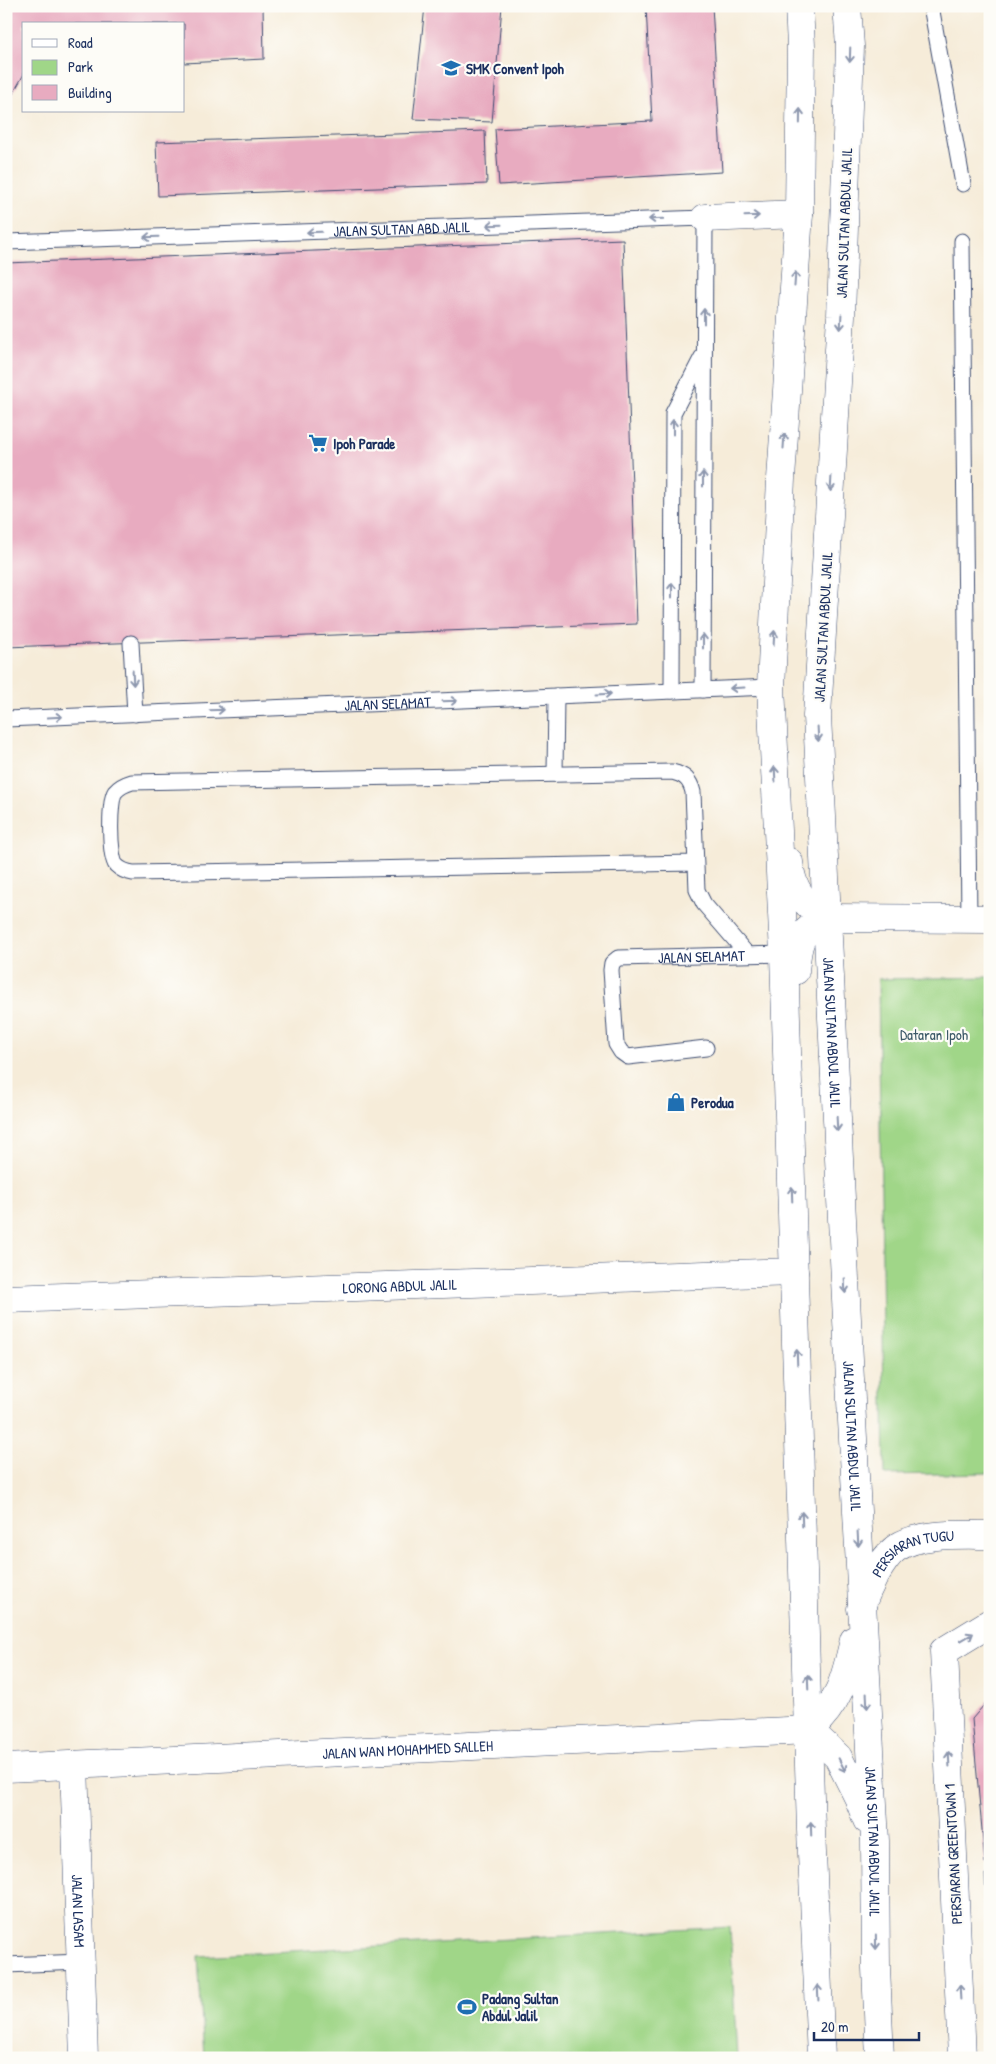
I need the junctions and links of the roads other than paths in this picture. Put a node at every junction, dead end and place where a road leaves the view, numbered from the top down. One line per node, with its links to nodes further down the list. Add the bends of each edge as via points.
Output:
1 (799, 6): 5 (street, one-way to 1)
2 (847, 6): 20 (street, JALAN SULTAN ABDUL JALIL, one-way to 20, via 850,46 841,316 818,716)
3 (931, 6): 4 (lane)
4 (963, 184)
5 (799, 214): 6 (street, JALAN SULTAN ABD JALIL, one-way to 5); 11 (street, one-way to 5)
6 (705, 218): 8 (lane, JALAN SULTAN ABD JALIL, one-way to 8); 9 (lane, one-way to 6)
7 (962, 241): 21 (lane)
8 (6, 242)
9 (704, 354): 12 (lane, one-way to 9); 13 (lane, one-way to 9, via 673,413)
10 (131, 643): 15 (lane, one-way to 15)
11 (771, 687): 12 (lane, JALAN SELAMAT, one-way to 12); 18 (street, one-way to 11)
12 (703, 690): 13 (lane, JALAN SELAMAT)
13 (672, 691): 14 (lane, JALAN SELAMAT, one-way to 13)
14 (556, 696): 15 (lane, JALAN SELAMAT, one-way to 14); 17 (lane)
15 (135, 714): 16 (lane, JALAN SELAMAT, one-way to 15)
16 (6, 719)
17 (555, 774): 19 (lane, via 682,774 690,782 693,792); 19 (lane, via 132,782 121,785 114,793 111,804 112,853 115,863 123,871 133,873)
18 (778, 823): 20 (street, via 786,835 789,866 797,894); 23 (street)
19 (694, 863): 22 (lane, via 700,897)
20 (826, 918): 21 (street); 25 (street, via 810,926 798,945 795,972 797,1054); 29 (street, JALAN SULTAN ABDUL JALIL, one-way to 29)
21 (980, 919)
22 (746, 954): 23 (lane, JALAN SELAMAT); 24 (lane, JALAN SELAMAT, via 618,958 612,963 616,1044 621,1052 628,1057)
23 (784, 954): 25 (street)
24 (706, 1048)
25 (788, 1079): 26 (street, one-way to 25)
26 (794, 1272): 27 (street, LORONG ABDUL JALIL); 31 (street, one-way to 26)
27 (6, 1299)
28 (990, 1535): 29 (street, PERSIARAN TUGU, via 931,1537 895,1548 871,1583)
29 (861, 1608): 31 (street, via 845,1679 826,1715); 34 (street, JALAN SULTAN ABDUL JALIL, one-way to 34)
30 (990, 1623): 40 (street, PERSIARAN GREENTOWN 1, one-way to 30, via 944,1650)
31 (809, 1730): 32 (street, JALAN WAN MOHAMMED SALLEH); 34 (street, one-way to 34, via 838,1757); 38 (street, one-way to 31)
32 (74, 1765): 33 (street, JALAN WAN MOHAMMED SALLEH); 35 (street, JALAN LASAM)
33 (6, 1768)
34 (875, 1841): 39 (street, JALAN SULTAN ABDUL JALIL, one-way to 39)
35 (81, 1962): 36 (lane); 37 (street, JALAN LASAM)
36 (6, 1965)
37 (84, 2058)
38 (821, 2058)
39 (880, 2058)
40 (962, 2058)

